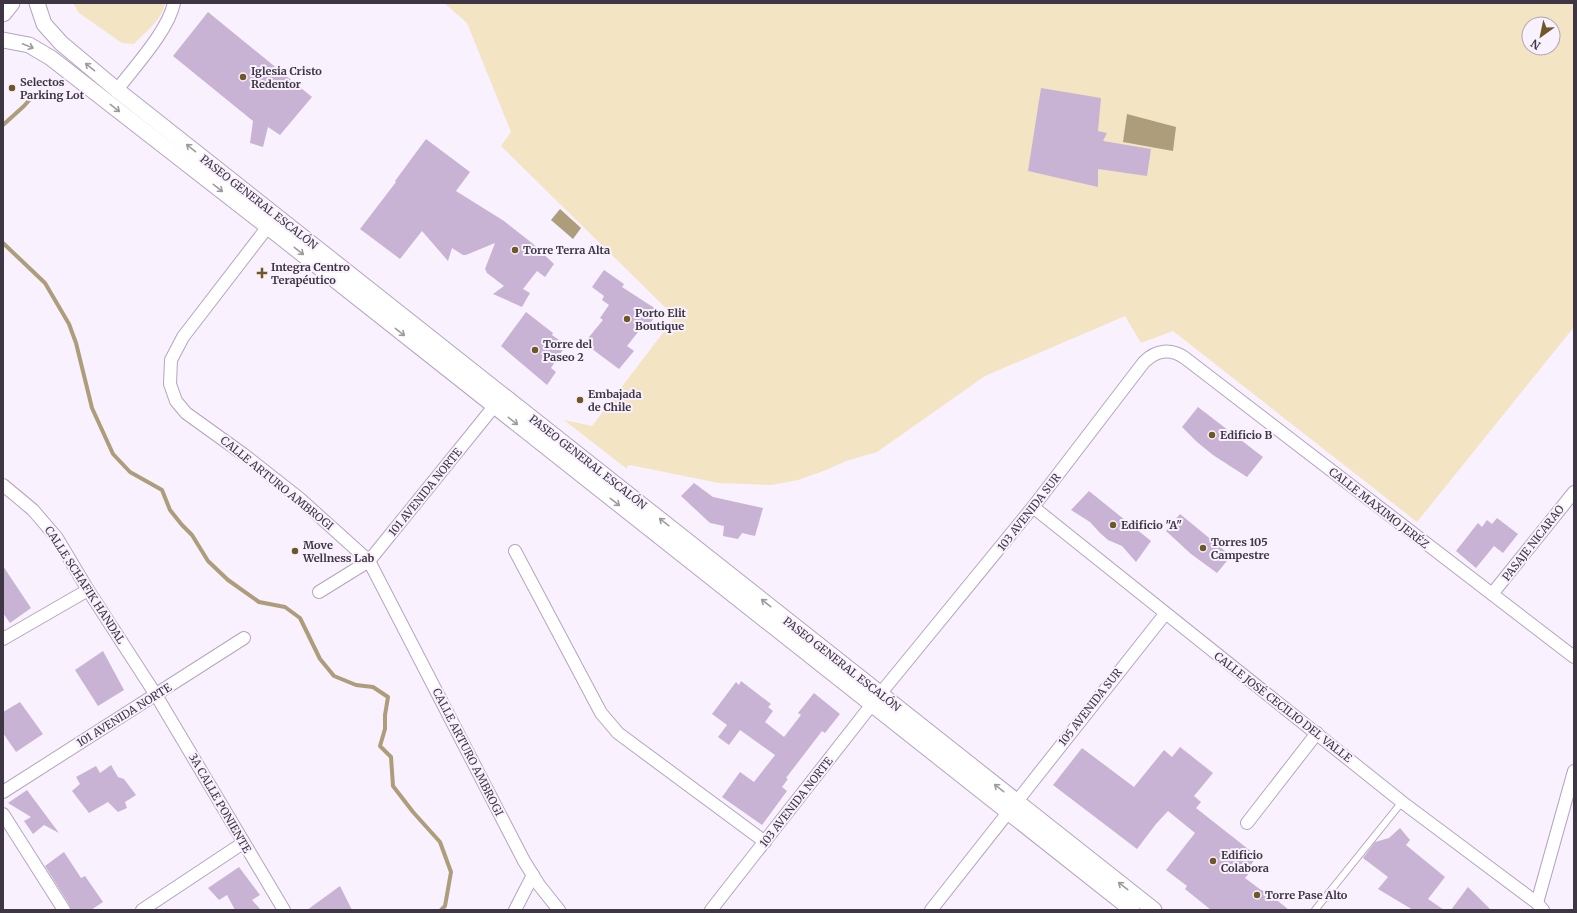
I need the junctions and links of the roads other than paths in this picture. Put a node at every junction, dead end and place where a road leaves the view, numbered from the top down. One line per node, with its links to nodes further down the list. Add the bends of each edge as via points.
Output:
1 (11, 3): 4 (main road)
2 (37, 3): 6 (street, PASEO GENERAL ESCALÓN, one-way to 2, via 61,43 44,24)
3 (174, 3): 6 (street, via 164,27)
4 (3, 13)
5 (3, 40): 7 (street, PASEO GENERAL ESCALÓN, one-way to 7, via 30,45 51,58)
6 (117, 90): 7 (street, PASEO GENERAL ESCALÓN, one-way to 6)
7 (272, 221): 9 (street, PASEO GENERAL ESCALÓN); 14 (street, CALLE ARTURO AMBROGI, via 183,337 171,360 170,384 176,401 186,413 299,498)
8 (1184, 358): 12 (street, 103 AVENIDA SUR, via 1165,351 1152,355 1144,362); 17 (street, CALLE MAXIMO JERÉZ)
9 (499, 401): 14 (street, 101 AVENIDA NORTE); 23 (street, PASEO GENERAL ESCALÓN)
10 (3, 485): 15 (street, CALLE SCHAFIK HANDAL, via 50,528)
11 (1574, 492): 17 (street, PASAJE NICARAO)
12 (1033, 507): 18 (street, CALLE JOSÉ CECILIO DEL VALLE); 23 (street, 103 AVENIDA SUR)
13 (515, 551): 31 (street, via 610,725)
14 (369, 561): 16 (street, 101 AVENIDA NORTE); 33 (street, CALLE ARTURO AMBROGI)
15 (88, 590): 20 (street); 22 (street, CALLE SCHAFIK HANDAL)
16 (319, 592)
17 (1492, 594): 21 (street, CALLE MAXIMO JERÉZ)
18 (1165, 614): 24 (street, CALLE JOSÉ CECILIO DEL VALLE); 28 (street, 105 AVENIDA SUR)
19 (244, 638): 22 (street, 101 AVENIDA NORTE)
20 (3, 639)
21 (1574, 657)
22 (156, 695): 26 (street, 101 AVENIDA NORTE); 32 (street, 3A CALLE PONIENTE)
23 (876, 699): 28 (street, PASEO GENERAL ESCALÓN); 31 (street, 103 AVENIDA NORTE)
24 (1317, 733): 27 (street, CALLE JOSÉ CECILIO DEL VALLE); 30 (street)
25 (1574, 771): 34 (street)
26 (3, 792)
27 (1402, 802): 34 (street, CALLE JOSÉ CECILIO DEL VALLE); 44 (lane)
28 (1012, 807): 41 (street, 105 AVENIDA SUR); 42 (street, PASEO GENERAL ESCALÓN); 43 (street, PASEO GENERAL ESCALÓN, one-way to 28)
29 (3, 814): 35 (street)
30 (1247, 823)
31 (765, 842): 40 (street, 103 AVENIDA NORTE)
32 (243, 843): 36 (street); 37 (street, 3A CALLE PONIENTE)
33 (533, 875): 38 (street); 39 (street, CALLE ARTURO AMBROGI)
34 (1540, 907)
35 (64, 910)
36 (142, 910)
37 (284, 910)
38 (515, 910)
39 (559, 910)
40 (711, 910)
41 (931, 910)
42 (1132, 910)
43 (1154, 910)
44 (1315, 910)

